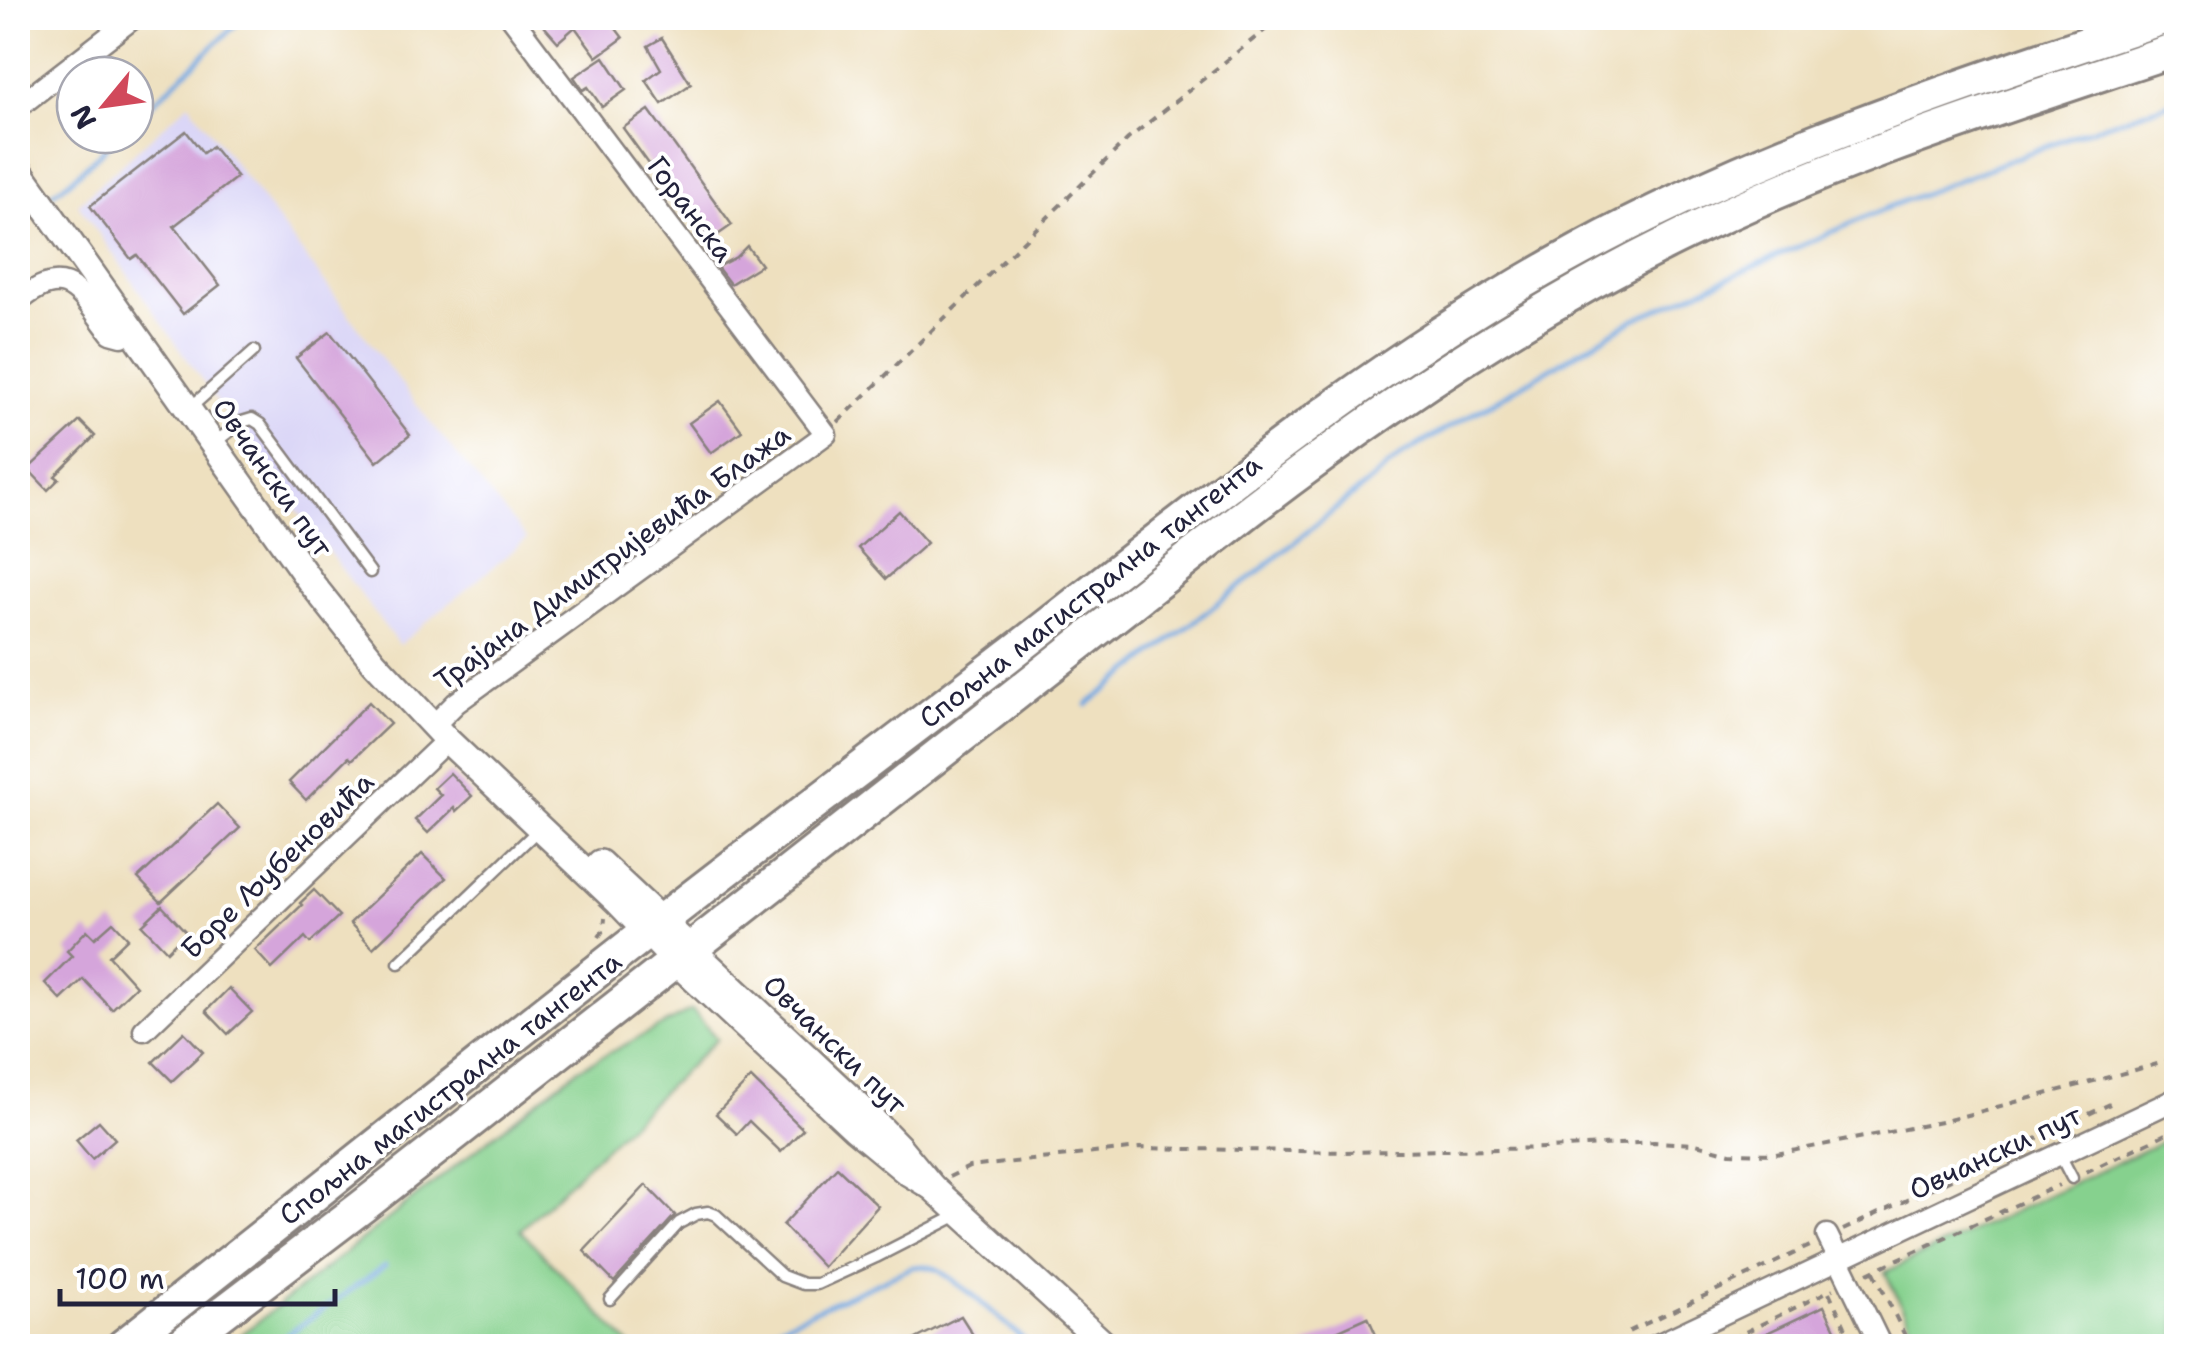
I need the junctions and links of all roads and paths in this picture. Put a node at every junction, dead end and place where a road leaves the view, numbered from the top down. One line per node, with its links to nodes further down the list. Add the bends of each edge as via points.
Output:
1 (133, 18): 6 (street)
2 (512, 18): 12 (street, Горанска)
3 (1280, 18): 12 (path, via 1128,138)
4 (2164, 18): 18 (highway, Спољна магистрална тангента, via 1778,155 1627,225 1485,305 1258,461)
5 (2176, 49): 19 (highway, Спољна магистрална тангента, via 1779,192 1676,238 1524,321 1295,476)
6 (18, 107)
7 (18, 169): 9 (street, Овчански пут)
8 (18, 302): 9 (street, via 41,285 70,285 111,333)
9 (133, 331): 11 (street, Овчански пут)
10 (254, 351): 11 (lane)
11 (189, 409): 13 (street, Овчански пут)
12 (826, 434): 15 (street, Трајана Димитријевића Блажа, via 456,703)
13 (214, 444): 14 (lane, via 242,422 260,424); 15 (street, Овчански пут, via 344,626)
14 (370, 572)
15 (440, 733): 16 (street, Овчански пут); 21 (street, Боре Љубеновића)
16 (508, 796): 17 (street, Овчански пут); 18 (street, Овчански пут, via 581,846)
17 (541, 828): 18 (street, Овчански пут); 20 (lane)
18 (654, 926): 19 (street, Овчански пут); 38 (highway, Спољна магистрална тангента)
19 (683, 955): 28 (street, Овчански пут, via 880,1151); 39 (highway, Спољна магистрална тангента)
20 (399, 964)
21 (144, 1030)
22 (2176, 1059): 28 (path, via 1941,1122 1776,1154 1654,1142 1344,1152 1139,1148 968,1167)
23 (2176, 1099): 26 (street, Овчански пут)
24 (2110, 1104): 30 (path)
25 (2176, 1129): 27 (path)
26 (2060, 1155): 27 (lane); 32 (street, Овчански пут)
27 (2072, 1178): 34 (path)
28 (932, 1187): 29 (street, Овчански пут)
29 (961, 1214): 37 (lane, via 817,1284 782,1276 716,1216 696,1214 679,1223); 40 (street, Овчански пут)
30 (1828, 1236): 31 (path); 32 (street)
31 (1807, 1247): 33 (path); 41 (path, via 1628,1332)
32 (1839, 1260): 33 (street, Овчански пут); 35 (street)
33 (1818, 1269): 36 (path); 42 (street, Овчански пут)
34 (1874, 1272): 35 (path); 46 (path)
35 (1848, 1280): 36 (path); 45 (street)
36 (1829, 1292): 43 (path); 44 (path)
37 (610, 1299)
38 (123, 1346)
39 (179, 1346)
40 (1106, 1346)
41 (1626, 1346)
42 (1655, 1346)
43 (1717, 1346)
44 (1854, 1346)
45 (1881, 1346)
46 (1910, 1346)

